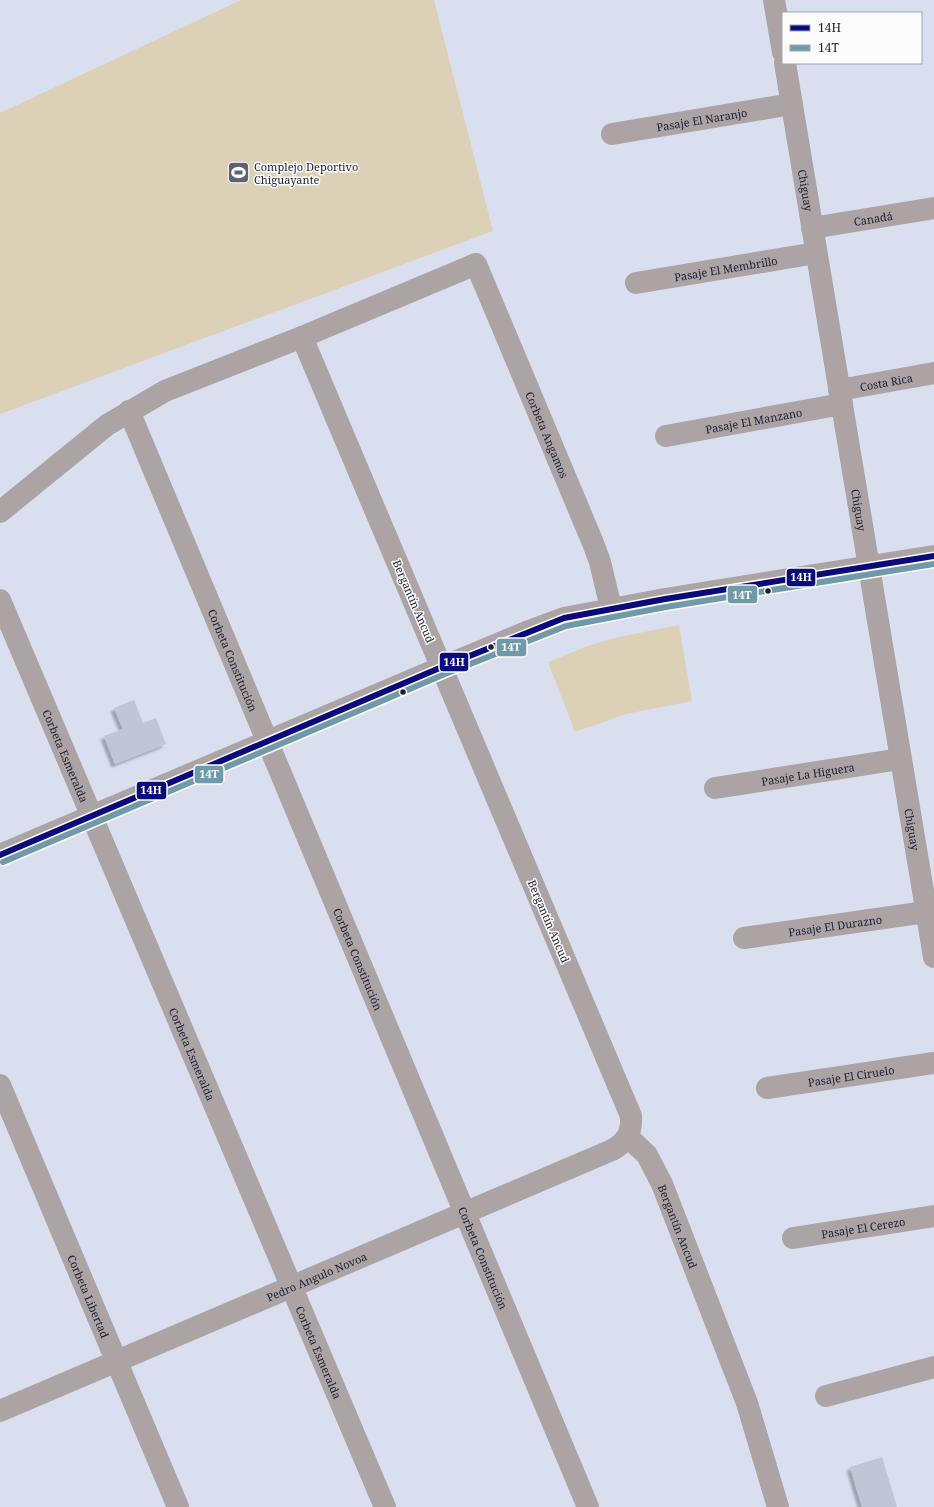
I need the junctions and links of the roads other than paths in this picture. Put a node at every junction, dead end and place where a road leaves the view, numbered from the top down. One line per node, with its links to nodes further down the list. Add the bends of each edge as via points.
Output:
1 (774, 0): 2 (street)
2 (782, 46)
3 (785, 64): 4 (street, Chiguay)
4 (792, 104): 5 (street, Pasaje El Naranjo); 7 (street, Chiguay)
5 (612, 134)
6 (934, 208): 7 (street, Canadá)
7 (812, 228): 8 (street, Chiguay)
8 (816, 253): 9 (street, Pasaje El Membrillo); 12 (street, Chiguay)
9 (636, 284)
10 (302, 337): 13 (street, via 165,391); 19 (street, Corbeta Angamos, via 476,264 593,543); 20 (street, Bergantín Ancud)
11 (934, 373): 12 (street, Costa Rica)
12 (840, 397): 14 (street, Pasaje El Manzano); 17 (street, Chiguay)
13 (129, 411): 15 (street, via 77,448); 21 (street, Corbeta Constitución)
14 (666, 436)
15 (0, 512)
16 (934, 556): 17 (street)
17 (869, 567): 19 (street); 22 (street, Chiguay)
18 (0, 600): 24 (street, Corbeta Esmeralda)
19 (611, 608): 20 (street, via 564,618 529,630)
20 (442, 667): 21 (street); 32 (street, Bergantín Ancud, via 631,1116 632,1126)
21 (267, 741): 24 (street); 33 (street, Corbeta Constitución)
22 (900, 759): 23 (street, Pasaje La Higuera); 26 (street, Chiguay)
23 (715, 788)
24 (91, 816): 25 (street); 36 (street, Corbeta Esmeralda)
25 (0, 855)
26 (928, 903): 27 (street, Pasaje El Durazno); 28 (street, Chiguay)
27 (744, 938)
28 (934, 957)
29 (934, 1063): 31 (street, Pasaje El Ciruelo)
30 (0, 1085): 37 (street, Corbeta Libertad)
31 (767, 1088)
32 (628, 1137): 33 (street, Pedro Angulo Novoa, via 612,1150); 44 (street, Bergantín Ancud, via 647,1155 662,1184 747,1403)
33 (465, 1213): 36 (street, Pedro Angulo Novoa); 43 (street, Corbeta Constitución)
34 (934, 1216): 35 (street, Pasaje El Cerezo)
35 (793, 1238)
36 (291, 1287): 37 (street, Pedro Angulo Novoa); 42 (street, Corbeta Esmeralda)
37 (116, 1361): 40 (street, Pedro Angulo Novoa); 41 (street, Corbeta Libertad)
38 (934, 1367): 39 (street)
39 (826, 1396)
40 (0, 1411)
41 (178, 1507)
42 (385, 1507)
43 (588, 1507)
44 (778, 1507)

